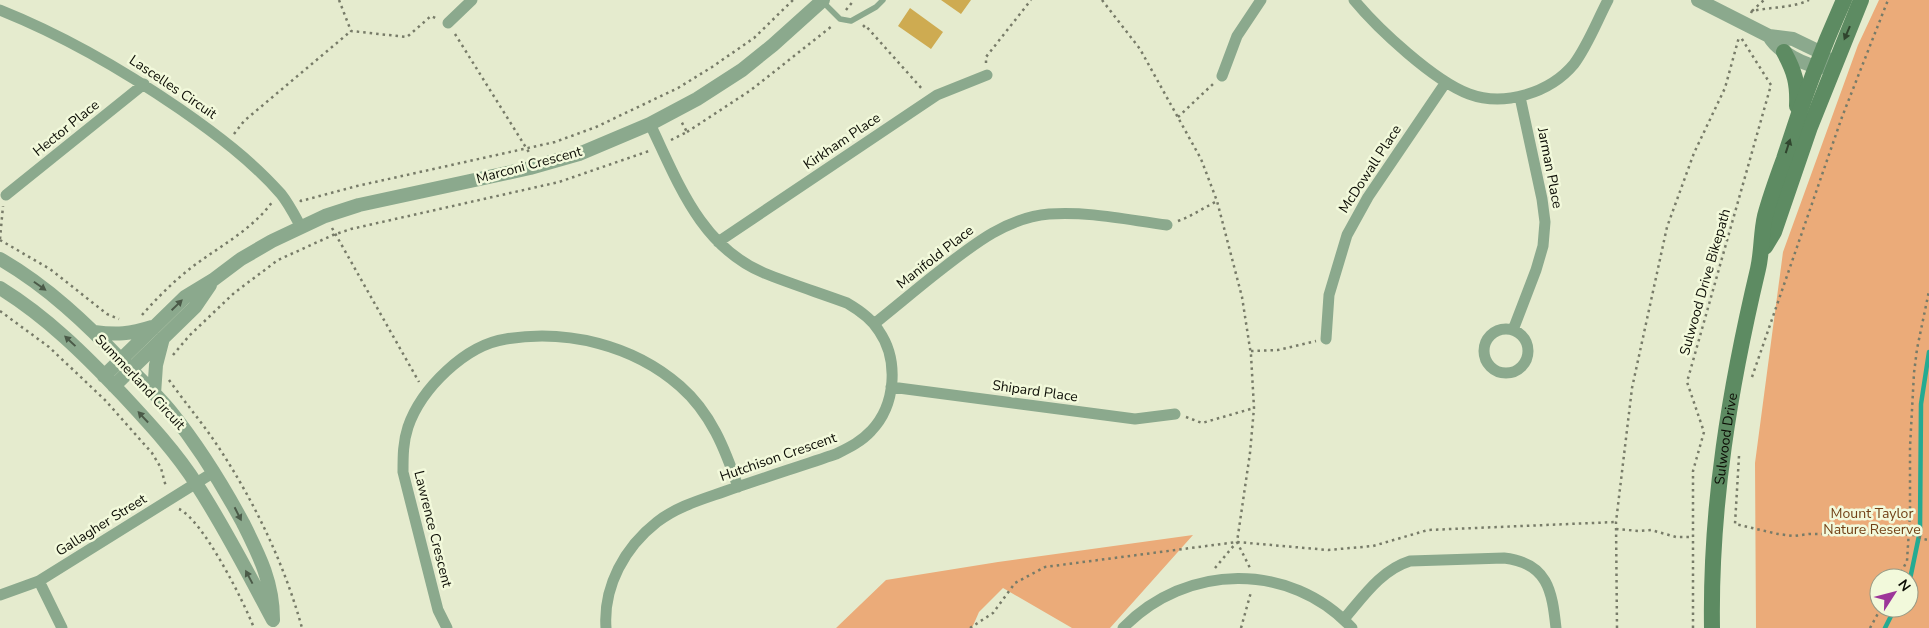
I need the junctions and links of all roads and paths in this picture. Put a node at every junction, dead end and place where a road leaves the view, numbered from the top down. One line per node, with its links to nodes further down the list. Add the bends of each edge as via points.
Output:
1 (339, 0): 23 (path)
2 (472, 0): 19 (street)
3 (793, 0): 40 (path, via 754,38 678,88 596,127 555,142)
4 (883, 0): 16 (lane, Marconi Crescent, via 851,21 840,19)
5 (1031, 0): 29 (path, via 986,57)
6 (1102, 0): 35 (path, via 1140,49)
7 (1262, 0): 30 (street, via 1237,36)
8 (1354, 0): 31 (street, via 1380,27)
9 (1608, 0): 33 (street, via 1570,68 1550,85)
10 (1698, 0): 20 (street)
11 (1764, 0): 18 (path)
12 (1808, 0): 18 (path, via 1799,5)
13 (1844, 0): 27 (main road, Sulwood Drive)
14 (1861, 0): 28 (main road, Sulwood Drive, one-way to 28)
15 (1888, 0): 64 (path, via 1842,117)
16 (823, 1): 36 (street, Marconi Crescent, via 742,70)
17 (0, 10): 32 (street, Lascelles Circuit, via 84,48)
18 (1752, 11): 20 (path)
19 (448, 23): 23 (path, via 431,16 407,37); 40 (path)
20 (1746, 24): 24 (street); 25 (path)
21 (836, 28): 38 (path, via 831,25 751,90)
22 (859, 29): 34 (path, via 865,26)
23 (351, 31): 39 (path, via 244,121)
24 (1769, 36): 26 (street); 27 (street, via 1793,39)
25 (1739, 37): 77 (path, via 1725,88 1694,153 1667,227 1632,388); 80 (path, Sulwood Drive Bikepath, via 1771,85 1687,382 1704,432 1694,471)
26 (1784, 52): 27 (street); 37 (main road, via 1798,87)
27 (1819, 60): 28 (street); 37 (main road, Sulwood Drive)
28 (1833, 67): 50 (main road, Sulwood Drive, via 1774,232)
29 (987, 75): 34 (street, Kirkham Place)
30 (1222, 76): 35 (path)
31 (1446, 82): 33 (street, via 1471,94 1490,98); 61 (street, McDowall Place, via 1368,197 1347,236 1329,295)
32 (144, 84): 39 (street, Lascelles Circuit); 42 (street, Hector Place)
33 (1520, 97): 58 (street, Jarman Place, via 1545,222 1536,270)
34 (931, 99): 49 (street, Kirkham Place)
35 (1178, 117): 44 (path, via 1201,159)
36 (650, 124): 41 (street, Marconi Crescent, via 578,154); 49 (street, Hutchison Crescent, via 685,197 699,221)
37 (1794, 126): 50 (main road, Sulwood Drive, one-way to 37, via 1764,218)
38 (687, 132)
39 (226, 143): 43 (street, Lascelles Circuit)
40 (526, 148): 41 (path); 43 (path, via 314,199 302,201 293,192)
41 (537, 166): 45 (street, Marconi Crescent, via 359,205)
42 (6, 195): 48 (path)
43 (283, 196): 47 (street, Lascelles Circuit); 55 (path, via 273,201 237,236 192,267)
44 (1217, 201): 46 (path, via 1188,218); 62 (path, via 1242,297)
45 (325, 216): 47 (street, Marconi Crescent); 68 (path)
46 (1167, 225): 57 (street, Manifold Place, via 1075,213 1047,214 1020,220 968,248)
47 (300, 227): 60 (street, Marconi Crescent, via 241,259 185,297)
48 (0, 240): 56 (path, via 50,269 107,314)
49 (718, 242): 57 (street, Hutchison Crescent, via 763,272 847,303)
50 (1762, 253): 101 (main road, Sulwood Drive, via 1738,356 1719,479)
51 (0, 259): 59 (street, Summerland Circuit, one-way to 59, via 55,296)
52 (0, 288): 65 (street, Summerland Circuit, one-way to 52, via 44,318)
53 (1929, 291): 79 (path, via 1914,373)
54 (0, 311): 75 (path, via 49,347 124,420 161,468)
55 (138, 319)
56 (124, 322)
57 (874, 324): 66 (street, Hutchison Crescent, via 890,353)
58 (1513, 330)
59 (94, 332): 60 (street, via 116,335); 63 (street, Summerland Circuit)
60 (159, 332): 63 (street, Marconi Crescent); 67 (street)
61 (1326, 339): 62 (path, via 1278,350)
62 (1251, 351): 69 (path)
63 (126, 364): 65 (street, Marconi Crescent); 67 (street, Summerland Circuit)
64 (1752, 377)
65 (109, 381): 73 (street, Summerland Circuit, one-way to 65, via 153,428)
66 (891, 387): 70 (street, Shipard Place, via 1136,419); 74 (street, Hutchison Crescent, via 887,406 877,423 854,445)
67 (154, 394): 72 (street, Summerland Circuit)
68 (426, 394): 74 (street, Lawrence Crescent, via 446,371 468,354 504,339 541,336 611,346 642,359 688,393 713,424); 92 (street, Lawrence Crescent, via 409,424 403,448 403,472 438,610)
69 (1254, 408): 70 (path, via 1202,422); 82 (path)
70 (1175, 414)
71 (1739, 455): 79 (path, via 1735,524 1794,536)
72 (214, 472): 73 (street, Gallagher Street); 89 (street, Summerland Circuit, one-way to 89, via 269,580)
73 (196, 483): 85 (street, Gallagher Street); 89 (street, Summerland Circuit, one-way to 73, via 223,526)
74 (738, 486): 93 (street, Hutchison Crescent, via 681,507 638,539 611,584)
75 (165, 492)
76 (175, 507): 91 (path, via 195,520 246,607)
77 (1616, 522): 78 (path); 82 (path, via 1428,530 1373,546 1328,550)
78 (1616, 529): 80 (path, via 1651,530 1676,537); 99 (path)
79 (1908, 536): 81 (path); 83 (path, via 1907,561)
80 (1693, 537): 100 (path, Sulwood Drive Bikepath)
81 (1929, 540)
82 (1237, 542): 84 (path); 86 (path); 94 (path, via 1045,567 1016,583 993,613)
83 (1903, 568)
84 (1255, 579): 86 (street); 88 (street, via 1302,591); 96 (path)
85 (39, 581): 87 (street, Gallagher Street); 90 (street)
86 (1203, 582): 95 (street, via 1175,591 1149,605)
87 (0, 595)
88 (1344, 619): 97 (street); 98 (street, via 1382,576 1398,565 1410,561 1504,558 1530,565 1548,583)
89 (274, 624)
90 (62, 628)
91 (254, 628)
92 (447, 628)
93 (606, 628)
94 (970, 628)
95 (1123, 628)
96 (1242, 628)
97 (1352, 628)
98 (1556, 628)
99 (1617, 628)
100 (1693, 628)
101 (1712, 628)

